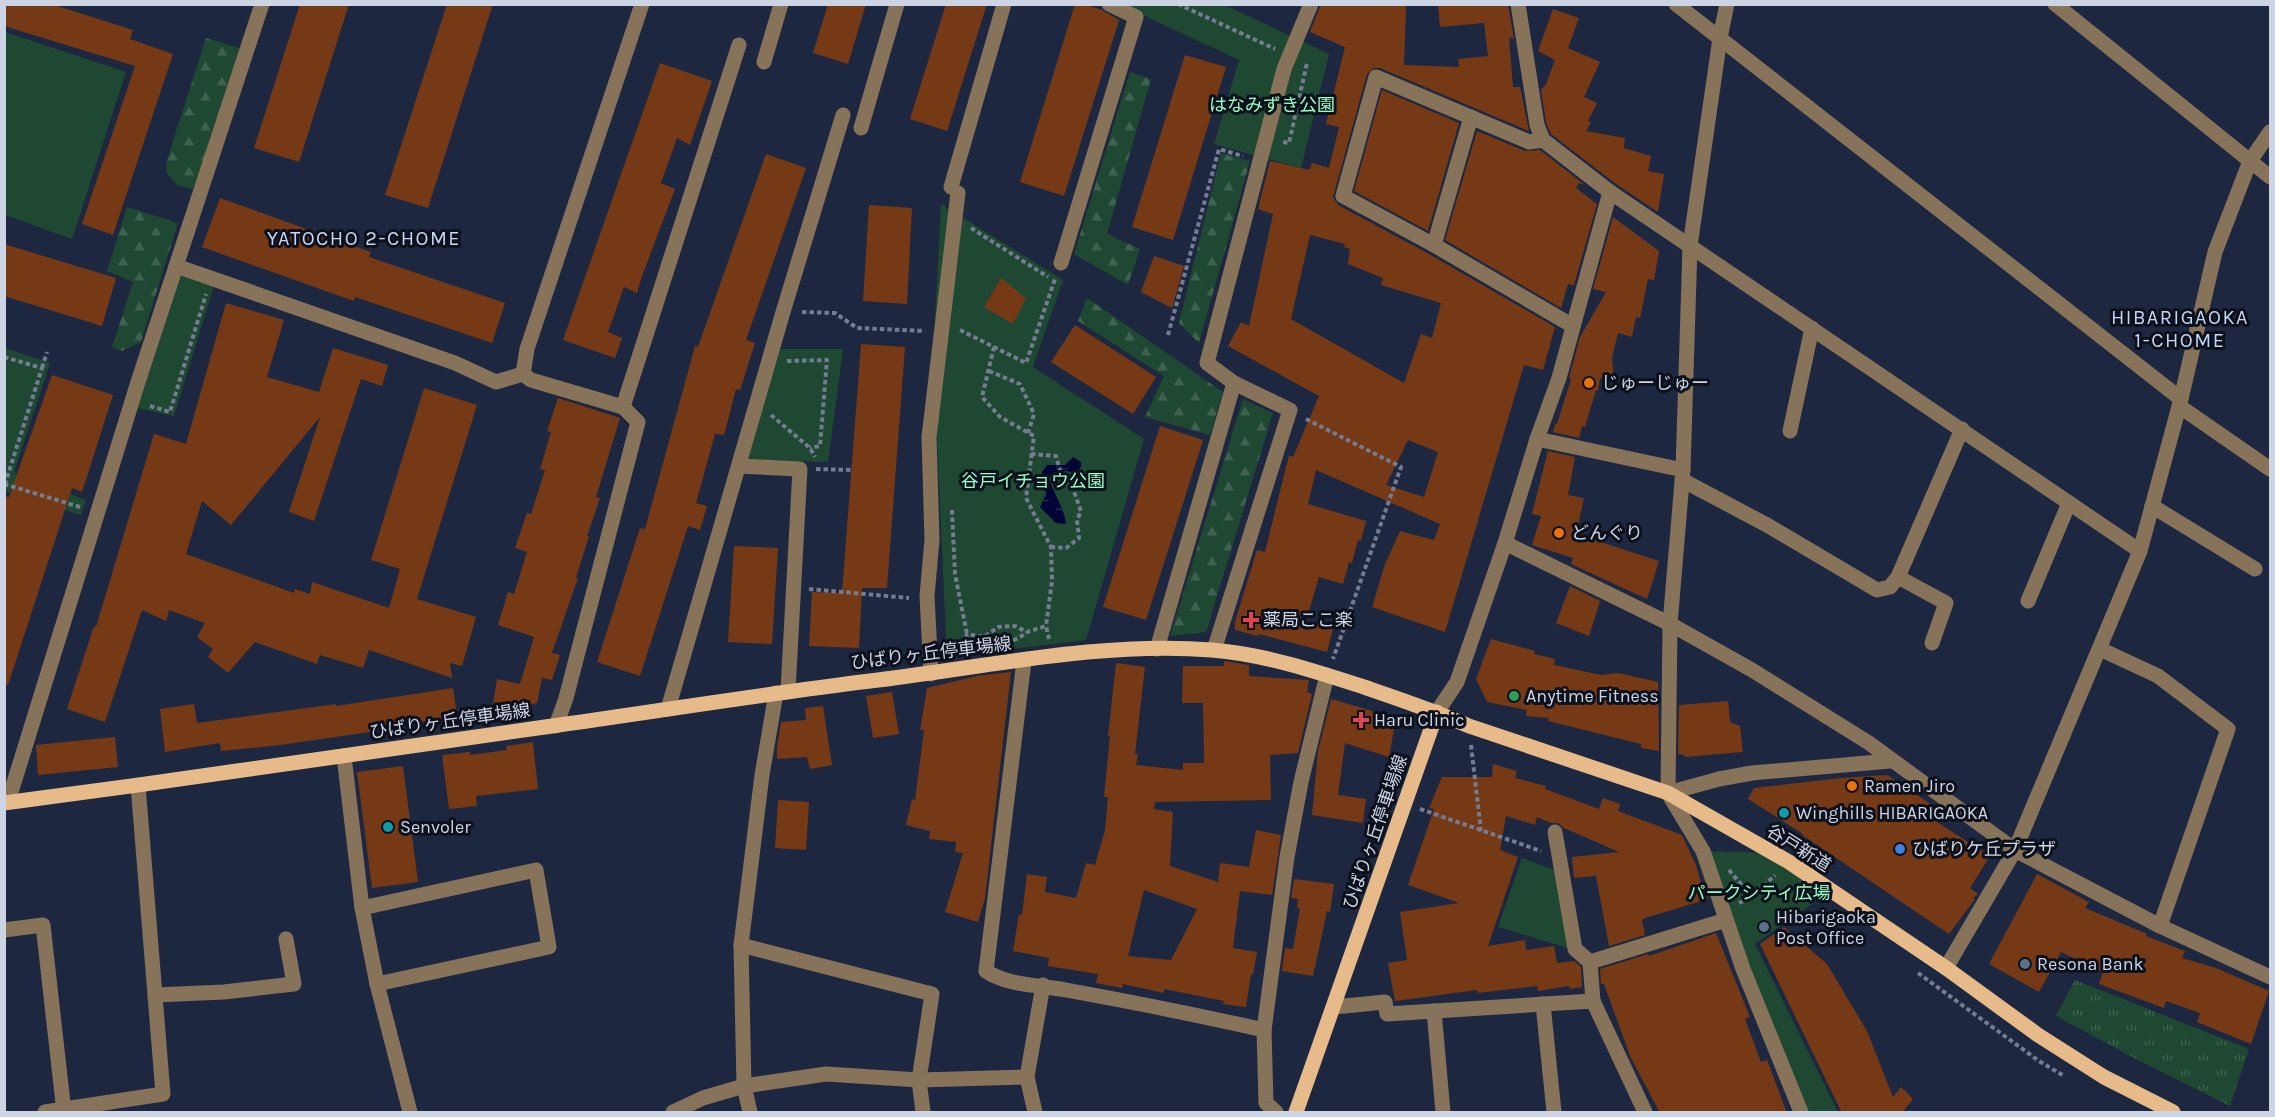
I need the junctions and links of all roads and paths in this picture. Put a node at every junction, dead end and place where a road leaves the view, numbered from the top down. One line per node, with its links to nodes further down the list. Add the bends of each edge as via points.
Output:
1 (262, 4): 29 (street)
2 (642, 4): 45 (street, via 527,349)
3 (782, 4): 16 (street)
4 (897, 4): 19 (street)
5 (1004, 4): 89 (street, via 954,190 929,437 932,540 927,596)
6 (1109, 4): 30 (street, via 1136,17)
7 (1178, 4): 15 (path)
8 (1311, 4): 15 (street)
9 (1518, 4): 21 (street, via 1537,125)
10 (1676, 4): 13 (street)
11 (1727, 4): 13 (street)
12 (2055, 4): 22 (street)
13 (1720, 39): 28 (street); 47 (street)
14 (739, 45): 49 (street)
15 (1290, 56): 23 (street)
16 (764, 62)
17 (843, 115): 33 (street)
18 (1471, 117): 21 (street, via 1529,142); 27 (street); 27 (street, via 1376,77 1343,196)
19 (861, 128)
20 (2271, 132): 22 (street)
21 (1543, 140): 25 (street)
22 (2250, 160): 24 (street); 47 (street, via 2215,252)
23 (1260, 161): 38 (path, via 1219,149); 46 (street, via 1207,363)
24 (2271, 177)
25 (1610, 192): 28 (street); 35 (street)
26 (962, 223): 32 (path)
27 (1434, 245): 35 (street)
28 (1690, 246): 36 (street); 63 (street)
29 (176, 266): 31 (street); 68 (street)
30 (1059, 268): 32 (path)
31 (206, 276): 45 (street, via 455,363 496,382); 48 (path, via 203,287 207,288 170,412)
32 (1054, 281): 39 (path, via 1026,363)
33 (783, 312): 37 (path, via 835,313 857,328); 58 (street)
34 (953, 326): 39 (path)
35 (1573, 326): 55 (street)
36 (1812, 328): 52 (street); 53 (street)
37 (929, 331)
38 (1168, 335)
39 (994, 347): 44 (path)
40 (47, 352): 43 (path)
41 (4, 357): 43 (path)
42 (782, 361): 56 (path, via 827,360 820,446)
43 (42, 368): 64 (path)
44 (988, 371): 54 (path, via 982,397 999,417); 54 (path, via 1020,384 1034,414)
45 (523, 374): 49 (street, via 531,380)
46 (1234, 383): 50 (street); 83 (street)
47 (2180, 403): 61 (street); 66 (street)
48 (144, 404)
49 (623, 407): 94 (street, via 638,422)
50 (1290, 410): 85 (street); 90 (path, via 1401,467)
51 (770, 414): 56 (path)
52 (1962, 429): 65 (street); 73 (street)
53 (1790, 431)
54 (1028, 433): 57 (path, via 1034,436)
55 (1537, 439): 63 (street); 69 (street)
56 (810, 448): 60 (path)
57 (1031, 454): 70 (path, via 1026,498); 70 (path, via 1056,456 1063,482 1073,489 1081,511 1077,520 1079,538 1066,548)
58 (739, 466): 59 (street); 92 (street)
59 (800, 469): 60 (path); 74 (street)
60 (818, 469): 62 (path)
61 (2271, 469)
62 (851, 470)
63 (1682, 475): 73 (street, via 1877,590 1890,587); 77 (street)
64 (5, 484): 68 (path)
65 (2069, 503): 71 (street); 76 (street)
66 (2152, 506): 71 (street); 72 (street)
67 (951, 507): 80 (path, via 956,574)
68 (98, 513): 100 (street)
69 (1505, 543): 77 (street); 93 (street, via 1457,682)
70 (1051, 547): 78 (path, via 1052,581)
71 (2140, 551): 84 (street)
72 (2255, 569)
73 (1898, 577): 82 (street, via 1946,603)
74 (794, 588): 75 (path); 91 (street)
75 (914, 598)
76 (2028, 601)
77 (1670, 624): 97 (street, via 1771,682); 99 (street)
78 (1046, 626): 79 (path); 86 (path)
79 (1027, 632): 81 (path, via 1018,639 999,642); 81 (path, via 1015,626 998,627)
80 (967, 634): 81 (path); 88 (path)
81 (984, 637)
82 (1932, 643)
83 (1157, 649): 85 (main road, ひばりヶ丘停車場線); 86 (main road, ひばりヶ丘停車場線)
84 (2100, 649): 104 (street); 109 (street, via 2158,676 2228,729)
85 (1214, 650): 90 (main road, ひばりヶ丘停車場線)
86 (1052, 657): 87 (main road, ひばりヶ丘停車場線)
87 (1024, 661): 88 (main road, ひばりヶ丘停車場線); 117 (street, via 986,971 998,979)
88 (957, 671): 89 (main road, ひばりヶ丘停車場線)
89 (931, 674): 91 (main road, ひばりヶ丘停車場線)
90 (1328, 675): 93 (main road, ひばりヶ丘停車場線); 123 (street, via 1287,857)
91 (782, 692): 92 (main road, ひばりヶ丘停車場線); 112 (street, via 762,775)
92 (668, 709): 94 (main road, ひばりヶ丘停車場線)
93 (1437, 712): 95 (main road, 谷戸新道); 101 (main road, ひばりヶ丘停車場線)
94 (556, 726): 96 (main road, ひばりヶ丘停車場線)
95 (1469, 726): 99 (main road, 谷戸新道); 102 (path)
96 (344, 756): 98 (main road, ひばりヶ丘停車場線); 107 (street)
97 (1890, 760): 99 (street, via 1752,773); 104 (street)
98 (138, 785): 100 (main road, ひばりヶ丘停車場線); 118 (street)
99 (1668, 792): 106 (main road, 谷戸新道); 108 (street, via 1703,851)
100 (6, 803)
101 (1406, 803): 102 (path); 121 (main road, ひばりヶ丘停車場線)
102 (1481, 831): 105 (path)
103 (1556, 832): 105 (street)
104 (2015, 850): 109 (street); 114 (street)
105 (1560, 858): 113 (street, via 1575,949)
106 (1789, 862): 108 (path, via 1752,897 1734,906); 114 (main road, 谷戸新道)
107 (362, 908): 116 (street); 116 (street, via 536,870 549,947)
108 (1726, 920): 113 (street); 139 (street)
109 (2160, 926): 115 (street)
110 (4, 930): 127 (street, via 43,926)
111 (286, 939): 118 (street, via 294,984)
112 (741, 945): 125 (street, via 932,994); 126 (street)
113 (1590, 962): 119 (street)
114 (1946, 968): 140 (main road, 谷戸新道, via 2038,1035 2104,1077)
115 (2271, 977)
116 (376, 984): 129 (street)
117 (1043, 985): 123 (street); 124 (street)
118 (155, 995): 127 (street, via 163,1094)
119 (1593, 1001): 120 (street); 138 (street)
120 (1543, 1004): 122 (street); 137 (street)
121 (1334, 1007): 122 (street, via 1385,1002 1387,1014); 135 (main road, ひばりヶ丘停車場線)
122 (1434, 1011): 136 (street)
123 (1264, 1030): 134 (street, via 1266,1103)
124 (1027, 1077): 125 (street); 133 (street)
125 (919, 1080): 126 (street, via 826,1074); 132 (street)
126 (744, 1086): 130 (street, via 703,1098); 131 (street)
127 (63, 1111): 128 (street)
128 (45, 1113)
129 (410, 1113)
130 (673, 1113)
131 (750, 1113)
132 (922, 1113)
133 (1035, 1113)
134 (1276, 1113)
135 (1296, 1113)
136 (1443, 1113)
137 (1554, 1113)
138 (1645, 1113)
139 (1801, 1113)
140 (2173, 1113)

